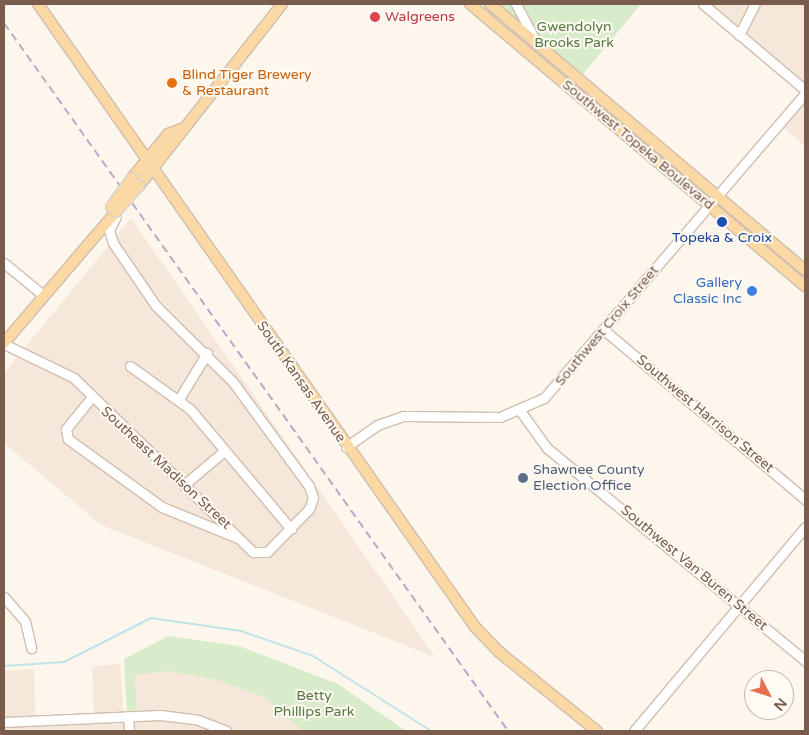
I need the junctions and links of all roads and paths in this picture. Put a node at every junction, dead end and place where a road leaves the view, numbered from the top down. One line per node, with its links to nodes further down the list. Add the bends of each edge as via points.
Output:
1 (38, 4): 13 (main road, South Kansas Avenue)
2 (282, 4): 12 (main road)
3 (470, 4): 16 (main road, Southwest Topeka Boulevard)
4 (490, 4): 9 (main road, Southwest Topeka Boulevard)
5 (516, 4): 9 (street)
6 (703, 4): 8 (street)
7 (755, 4): 8 (street)
8 (739, 35): 10 (street)
9 (538, 44): 15 (main road, Southwest Topeka Boulevard)
10 (805, 90)
11 (805, 94): 15 (street, Southwest Croix Street)
12 (181, 129): 13 (main road, via 168,134); 14 (main road, via 176,142)
13 (147, 159): 14 (main road, South Kansas Avenue); 17 (main road, bridge, via 132,178)
14 (153, 170): 17 (main road, bridge); 31 (main road, South Kansas Avenue)
15 (719, 197): 16 (street, Southwest Croix Street); 21 (main road, Southwest Topeka Boulevard)
16 (709, 205): 22 (main road, Southwest Topeka Boulevard); 24 (street, Southwest Croix Street)
17 (115, 212): 18 (main road); 19 (street, via 109,230)
18 (88, 241): 19 (street, via 101,238); 23 (main road)
19 (113, 243): 26 (street, via 156,306)
20 (4, 263): 23 (street)
21 (805, 270)
22 (805, 286)
23 (43, 295): 25 (main road)
24 (604, 330): 30 (street, Southwest Croix Street, via 551,392); 34 (street, Southwest Harrison Street)
25 (4, 344): 28 (street, Southeast Madison Street, via 68,373)
26 (207, 353): 29 (street); 36 (street, Southeast Madison Street, via 233,382 309,486 313,498 309,509)
27 (130, 366): 29 (street)
28 (91, 398): 33 (street, Southeast Madison Street); 37 (street, via 65,432 93,461 162,507 199,526)
29 (179, 399): 32 (street)
30 (521, 412): 31 (street, Southwest Croix Street, via 491,418 403,416 377,425); 39 (street, Southwest Van Buren Street, via 547,448)
31 (346, 447): 46 (main road, South Kansas Avenue, via 475,627 499,652)
32 (224, 451): 33 (street); 36 (street)
33 (185, 484): 37 (street, Southeast Madison Street)
34 (805, 499)
35 (805, 527): 39 (street)
36 (291, 529): 37 (street, Southeast Madison Street, via 262,554)
37 (239, 538)
38 (4, 597): 40 (street, via 25,621)
39 (739, 605): 41 (street, Southwest Van Buren Street); 47 (street)
40 (31, 648)
41 (805, 661)
42 (128, 716): 43 (street); 44 (street); 45 (street, via 182,717)
43 (8, 725)
44 (129, 731)
45 (226, 731)
46 (597, 731)
47 (634, 731)

